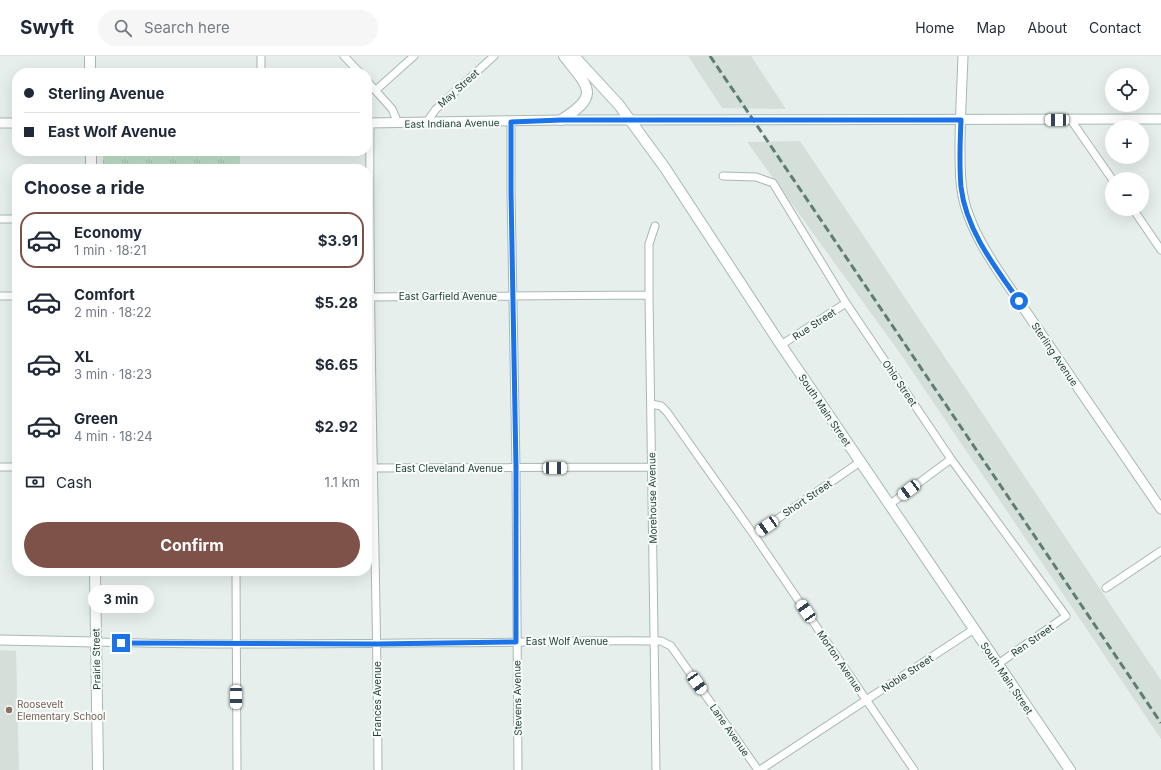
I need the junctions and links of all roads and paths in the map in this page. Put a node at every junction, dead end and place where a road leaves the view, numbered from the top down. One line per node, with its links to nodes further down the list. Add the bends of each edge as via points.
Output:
1 (90, 56): 9 (main road)
2 (261, 56): 10 (street)
3 (344, 56): 11 (street)
4 (414, 56): 13 (street)
5 (494, 56): 24 (street, May Street, via 436,109)
6 (564, 56): 15 (main road, via 584,81 587,96 577,110)
7 (574, 56): 18 (main road, South Main Street, via 610,94)
8 (963, 56): 16 (street, Sterling Avenue)
9 (90, 68)
10 (261, 68)
11 (355, 68)
12 (372, 86): 13 (street)
13 (376, 90): 23 (street, via 392,109)
14 (1161, 119): 17 (street, East Indiana Avenue)
15 (561, 120): 18 (street, East Indiana Avenue); 19 (street, East Indiana Avenue)
16 (961, 120): 17 (street, East Indiana Avenue); 18 (street, East Indiana Avenue); 48 (street, Sterling Avenue, via 962,188 966,207 978,237 1001,275)
17 (1071, 120): 25 (street)
18 (631, 121): 38 (main road, South Main Street, via 665,168)
19 (511, 122): 24 (street, East Indiana Avenue); 35 (street, Stevens Avenue)
20 (0, 123): 21 (street)
21 (12, 123)
22 (372, 123): 23 (street, East Indiana Avenue)
23 (398, 123): 24 (street, East Indiana Avenue)
24 (426, 123)
25 (1107, 172)
26 (724, 176): 37 (street, Ohio Street, via 756,176 773,183)
27 (1137, 216): 31 (street)
28 (0, 218): 29 (street)
29 (12, 219)
30 (655, 226): 32 (street, Morehouse Avenue, via 649,244)
31 (1161, 250)
32 (649, 294): 35 (street, East Garfield Avenue); 39 (street, Morehouse Avenue)
33 (0, 296): 34 (street)
34 (12, 296)
35 (513, 296): 36 (street, East Garfield Avenue); 46 (street, Stevens Avenue)
36 (372, 297)
37 (846, 303): 38 (street, Rue Street); 40 (street, Ohio Street)
38 (781, 345): 41 (main road, South Main Street)
39 (651, 404): 43 (street, Morehouse Avenue); 50 (street, Morton Avenue, via 662,406 667,412)
40 (951, 459): 47 (street); 55 (street, Ohio Street)
41 (860, 462): 47 (main road, South Main Street); 50 (street, Short Street)
42 (0, 467): 44 (street)
43 (651, 467): 46 (street, East Cleveland Avenue); 58 (street, Morehouse Avenue)
44 (12, 468)
45 (372, 468): 46 (street, East Cleveland Avenue)
46 (516, 468): 60 (street, Stevens Avenue)
47 (889, 504): 56 (main road, South Main Street)
48 (1161, 509)
49 (372, 518): 62 (street, Frances Avenue)
50 (754, 535): 64 (street, Morton Avenue)
51 (1161, 551): 54 (street)
52 (95, 576): 59 (main road, Prairie Street)
53 (236, 576): 61 (street)
54 (1106, 588)
55 (1066, 616): 63 (street, Ren Street)
56 (974, 629): 63 (main road, South Main Street); 64 (street, Noble Street)
57 (0, 640): 59 (street)
58 (654, 641): 60 (street, East Wolf Avenue); 69 (street, Morehouse Avenue); 70 (street, Lane Avenue, via 671,646)
59 (96, 642): 61 (street, East Wolf Avenue); 65 (main road, Prairie Street)
60 (516, 642): 62 (street, East Wolf Avenue); 68 (street, Stevens Avenue)
61 (236, 644): 62 (street, East Wolf Avenue); 66 (street)
62 (377, 644): 67 (street, Frances Avenue)
63 (998, 664): 72 (main road, South Main Street)
64 (866, 700): 70 (street, Noble Street); 71 (street, Morton Avenue)
65 (98, 770)
66 (237, 770)
67 (378, 770)
68 (518, 770)
69 (656, 770)
70 (759, 770)
71 (914, 770)
72 (1070, 770)

